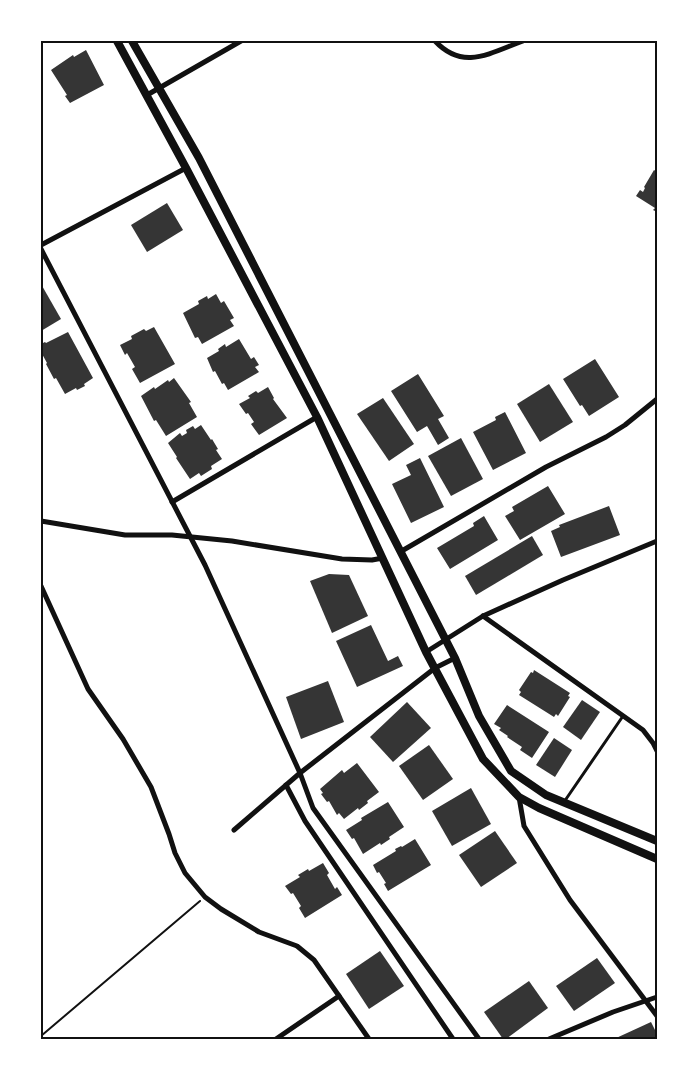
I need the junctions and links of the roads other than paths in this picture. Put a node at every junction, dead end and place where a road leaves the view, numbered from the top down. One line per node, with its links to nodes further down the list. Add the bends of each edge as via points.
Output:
1 (117, 41): 7 (street)
2 (132, 41): 6 (street)
3 (241, 41): 6 (street)
4 (435, 41): 5 (street, via 453,56 478,58)
5 (523, 41)
6 (159, 88): 7 (street); 17 (street, via 199,158)
7 (146, 95): 8 (street)
8 (186, 168): 9 (street); 12 (street)
9 (41, 245)
10 (41, 249): 13 (street)
11 (657, 399): 17 (street, via 606,437 546,466)
12 (317, 417): 13 (street); 18 (street)
13 (172, 502): 15 (street)
14 (41, 521): 15 (street, via 125,535)
15 (190, 537): 18 (street, via 342,559); 27 (street)
16 (657, 541): 20 (street)
17 (400, 552): 21 (street)
18 (383, 558): 22 (street)
19 (41, 586): 34 (street, via 88,689 151,787 174,853 185,873 205,897 240,921 306,952)
20 (483, 616): 21 (street); 25 (street)
21 (445, 640): 22 (street); 23 (street)
22 (426, 652): 24 (street)
23 (456, 658): 24 (street); 30 (street, via 479,716 511,771 546,795)
24 (435, 668): 27 (street); 29 (street, via 483,759)
25 (622, 716): 26 (street, via 643,730); 30 (lane)
26 (657, 751)
27 (300, 773): 28 (street); 41 (street, via 313,808)
28 (286, 784): 31 (street); 40 (street, via 304,821)
29 (519, 797): 33 (street); 36 (street, via 524,826 570,900)
30 (564, 802): 32 (street)
31 (234, 830)
32 (657, 841)
33 (657, 859)
34 (339, 996): 38 (street); 39 (street)
35 (657, 997): 36 (street)
36 (646, 1000): 37 (street); 42 (street)
37 (657, 1016)
38 (276, 1039)
39 (369, 1039)
40 (453, 1039)
41 (479, 1039)
42 (549, 1039)

